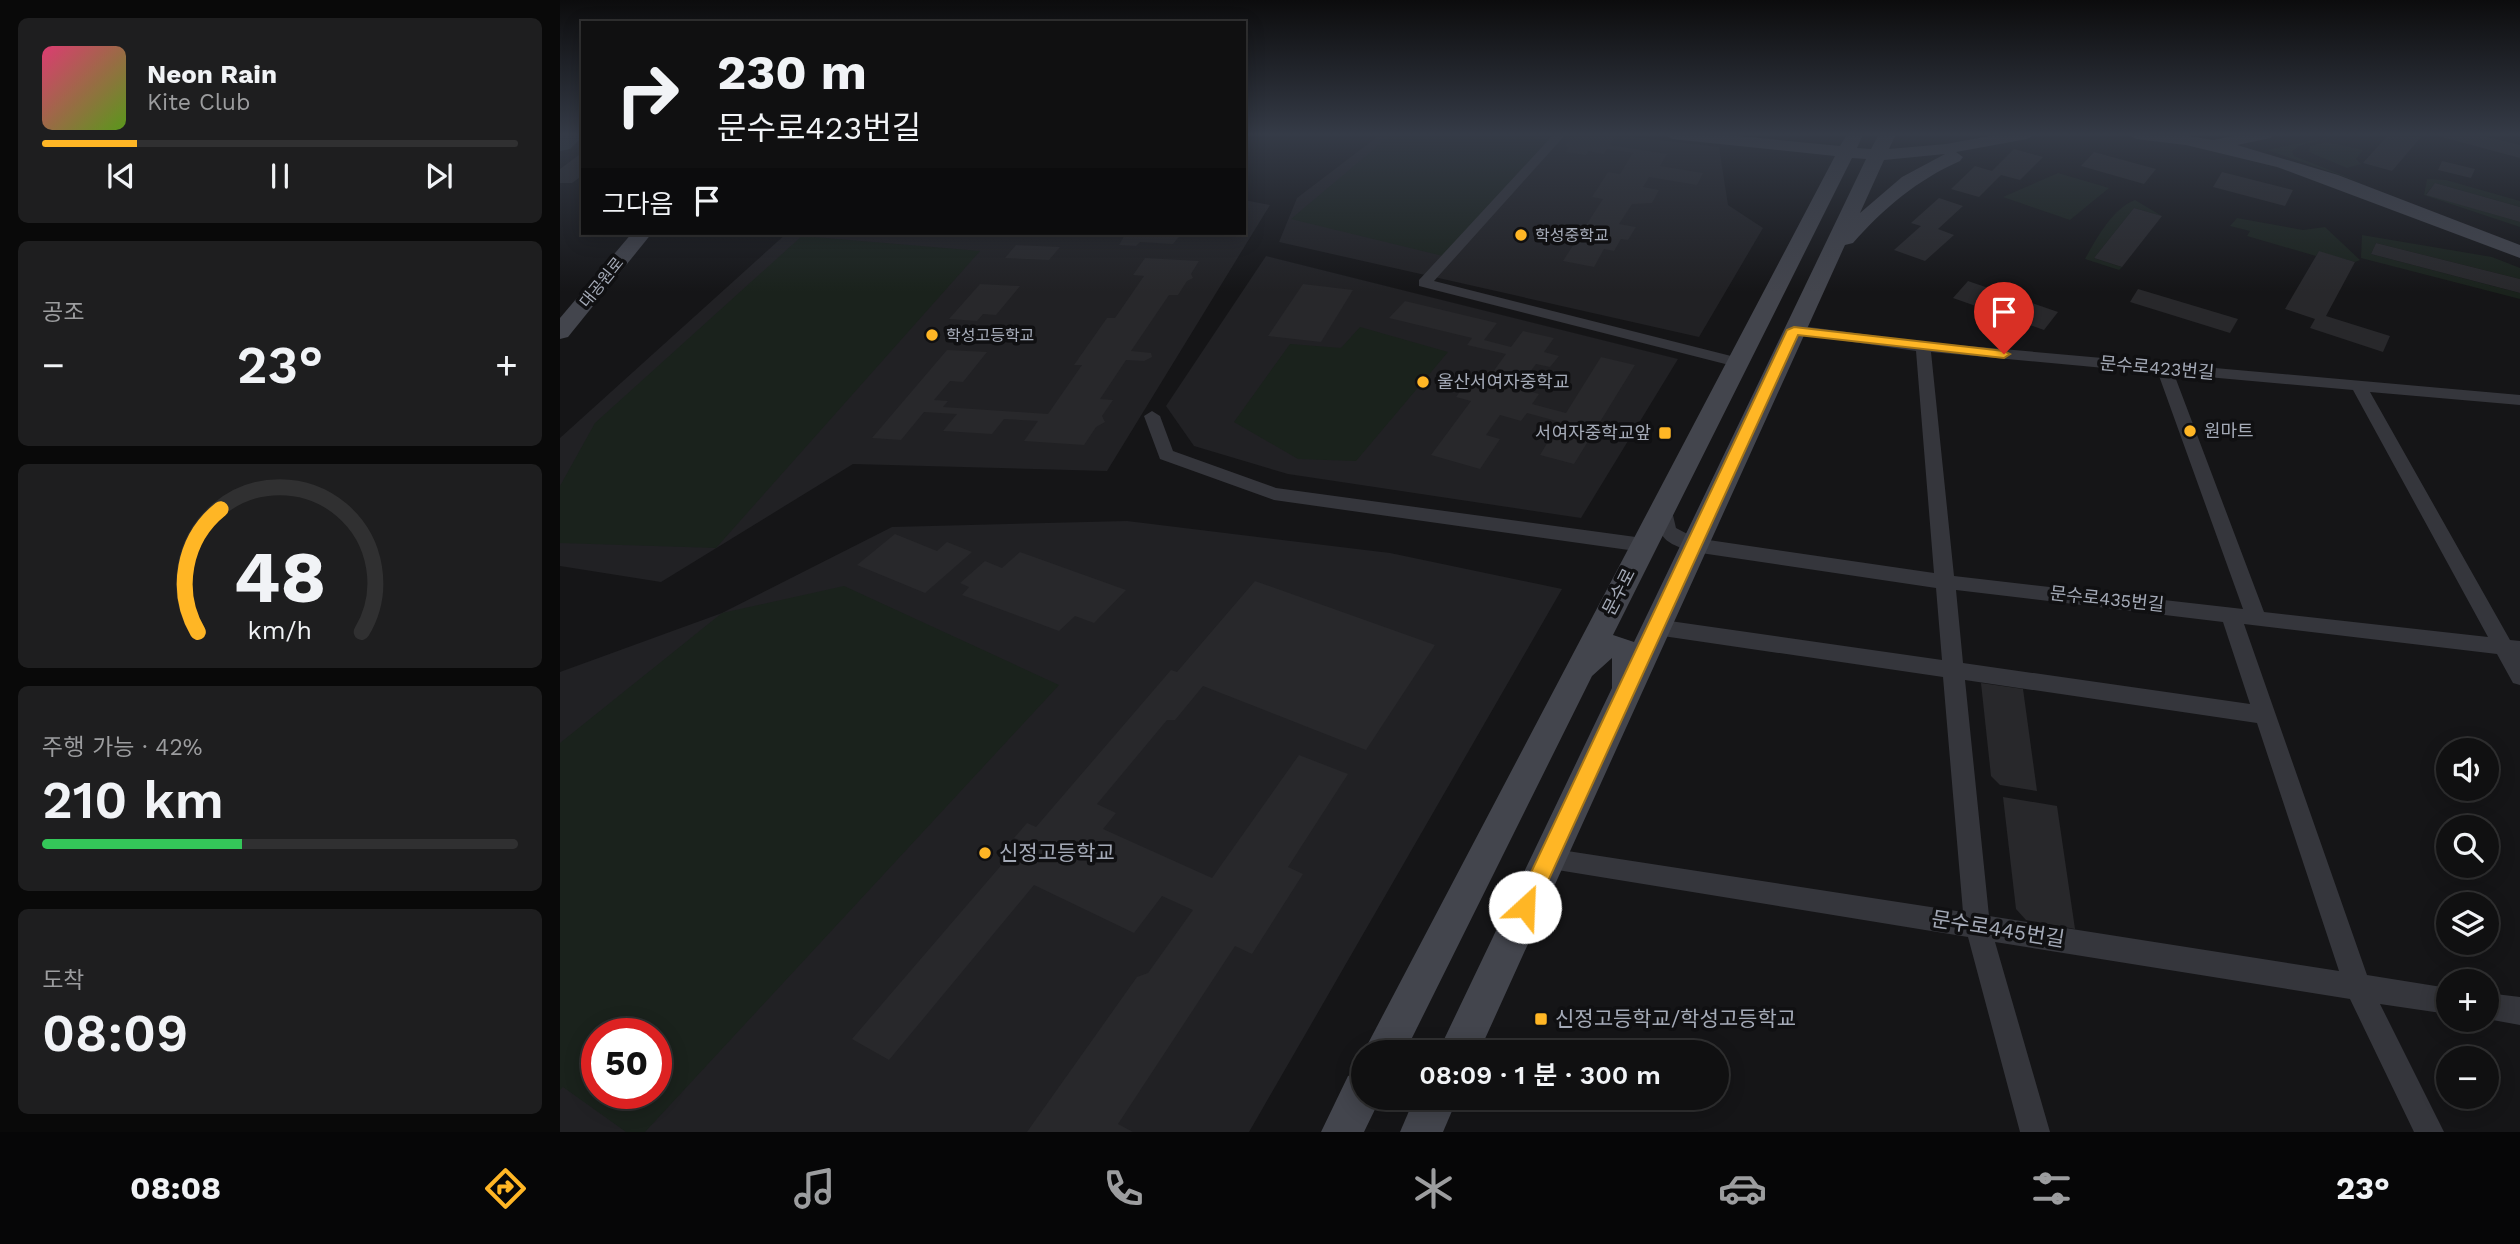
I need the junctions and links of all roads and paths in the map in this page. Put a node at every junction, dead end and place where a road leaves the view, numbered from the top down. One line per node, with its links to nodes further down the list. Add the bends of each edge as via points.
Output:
1 (1511, 187): 12 (street, via 1424,282)
2 (1827, 187): 12 (main road, 문수로)
3 (1862, 187): 8 (main road)
4 (1898, 187): 8 (main road)
5 (2349, 187): 7 (main road)
6 (640, 235): 10 (main road, 대공원로)
7 (2520, 252)
8 (1826, 260): 9 (main road)
9 (1794, 330): 11 (street, 문수로423번길); 19 (main road)
10 (560, 332)
11 (1923, 347): 13 (street, 문수로423번길); 20 (street)
12 (1737, 362): 17 (main road, 문수로)
13 (2164, 368): 14 (street, 문수로423번길); 22 (street)
14 (2358, 385): 15 (street, 문수로423번길); 24 (street)
15 (2520, 400)
16 (1152, 416): 18 (street, via 1166,455 1274,494)
17 (1662, 507): 18 (main road, 문수로); 19 (street, via 1667,531)
18 (1643, 545): 27 (main road, 문수로)
19 (1694, 545): 20 (street, 문수로435번길); 23 (main road)
20 (1946, 582): 21 (street, 문수로435번길); 25 (street)
21 (2230, 612): 22 (street, 문수로435번길); 29 (street)
22 (2256, 616): 24 (street, 문수로435번길)
23 (1656, 627): 25 (street); 28 (main road)
24 (2512, 648): 26 (street)
25 (1954, 669): 29 (street); 31 (street)
26 (2520, 677)
27 (1571, 686): 28 (main road, via 1597,652 1608,646 1620,647 1629,667); 36 (main road, 문수로)
28 (1620, 704): 30 (main road)
29 (2265, 715): 32 (street)
30 (1548, 859): 31 (street, 문수로445번길); 37 (main road)
31 (1977, 925): 32 (street, 문수로445번길); 42 (street)
32 (2358, 987): 33 (street, 문수로445번길); 43 (street)
33 (2436, 999)
34 (2499, 1008): 35 (street)
35 (2520, 1012)
36 (1389, 1040)
37 (1464, 1040)
38 (1353, 1110): 40 (main road)
39 (1431, 1110): 41 (main road)
40 (1342, 1132)
41 (1421, 1132)
42 (2035, 1132)
43 (2429, 1132)

